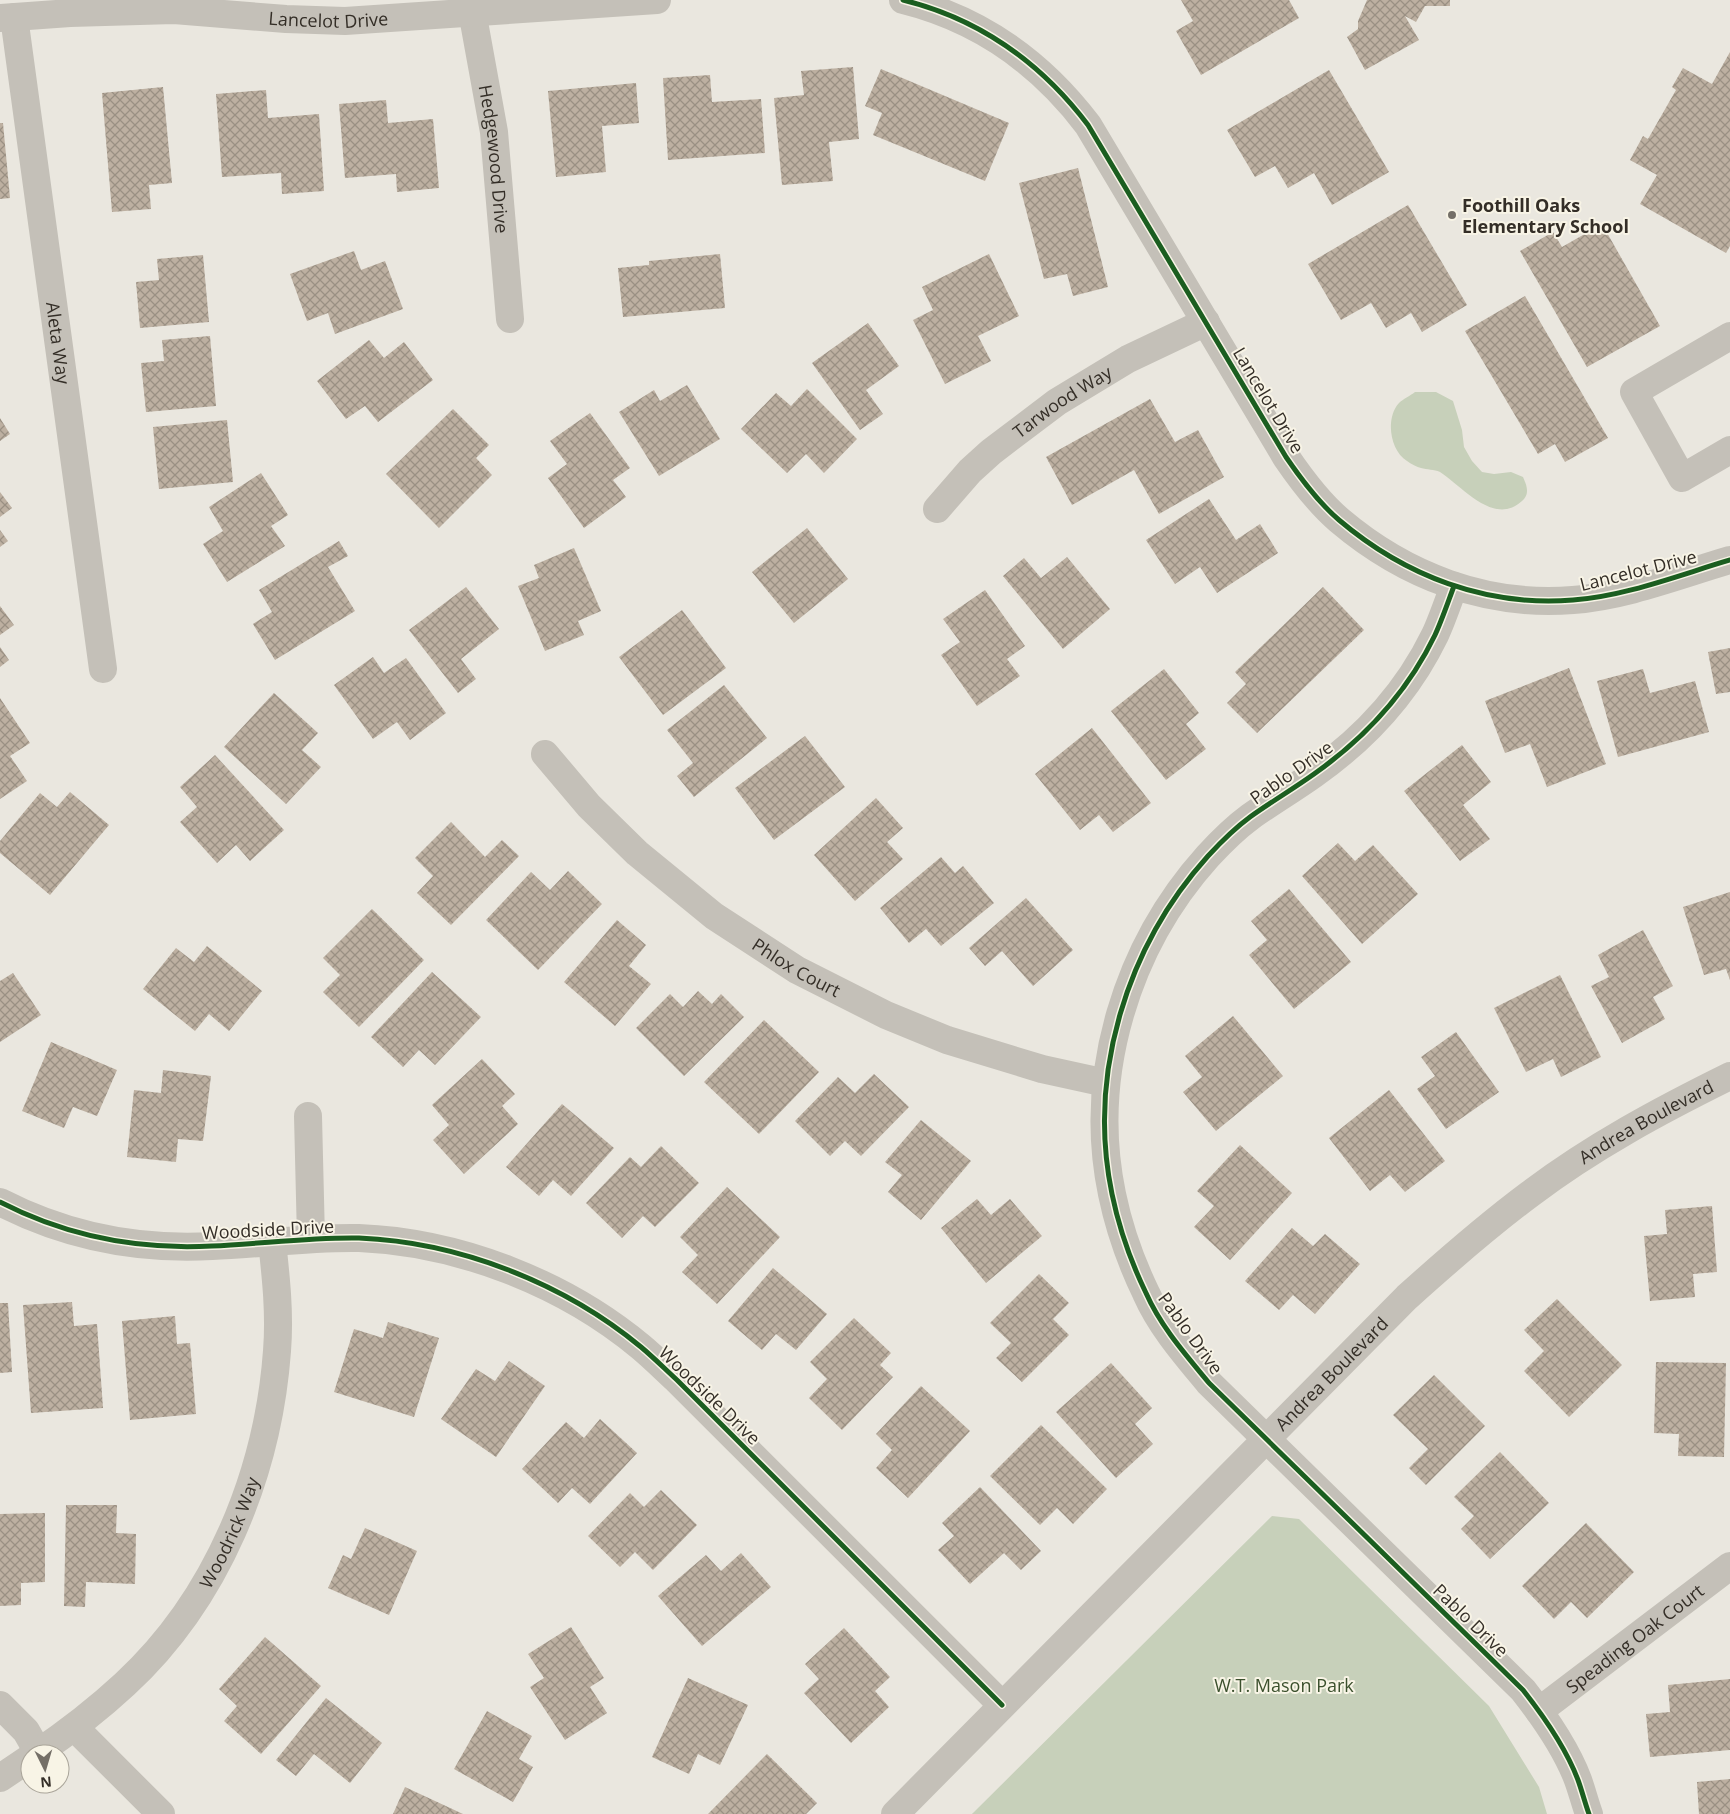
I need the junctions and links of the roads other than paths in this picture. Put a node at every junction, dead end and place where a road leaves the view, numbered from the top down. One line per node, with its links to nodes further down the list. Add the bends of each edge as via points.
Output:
1 (657, 0): 3 (street, Lancelot Drive)
2 (904, 0): 6 (street, Lancelot Drive, via 932,7 984,31 1031,63 1071,103)
3 (471, 6): 4 (street, Lancelot Drive, via 345,21 174,10); 5 (street, Hedgewood Drive, via 494,132)
4 (7, 17): 12 (street, Aleta Way)
5 (510, 319)
6 (1206, 322): 9 (street, Tarwood Way, via 1128,358 1057,402 984,458); 11 (street, Lancelot Drive, via 1286,457 1338,519 1405,566)
7 (1730, 336): 8 (street, via 1634,392 1682,478)
8 (1730, 450)
9 (937, 509)
10 (1730, 560): 11 (street, Lancelot Drive, via 1626,591 1573,600 1518,600)
11 (1454, 586): 15 (street, Pablo Drive, via 1436,634 1413,676 1384,713 1351,746 1248,818 1209,856 1175,897 1147,944 1126,994)
12 (103, 669)
13 (545, 754): 15 (street, Phlox Court, via 589,806 636,853 714,916 797,970 886,1015 947,1040 1042,1069)
14 (1730, 1076): 20 (street, Andrea Boulevard, via 1598,1147 1524,1198 1407,1297)
15 (1106, 1083): 20 (street, Pablo Drive, via 1105,1140 1112,1193 1126,1246 1147,1296 1175,1342 1209,1383)
16 (308, 1116): 18 (street)
17 (0, 1202): 19 (street, Woodside Drive, via 23,1214 99,1239 152,1246)
18 (311, 1239): 19 (street, Woodside Drive); 23 (street, Woodside Drive, via 360,1238 461,1254 555,1291 599,1316 640,1346 677,1380)
19 (272, 1241): 25 (street, Woodrick Way, via 278,1296 278,1349 272,1402 261,1454 244,1505 221,1556 194,1602 126,1684)
20 (1266, 1439): 23 (street, Andrea Boulevard); 24 (street, Pablo Drive, via 1524,1690)
21 (1730, 1566): 24 (street, Speading Oak Court)
22 (0, 1705): 26 (street, via 26,1732)
23 (1002, 1705): 31 (street, Andrea Boulevard)
24 (1539, 1711): 32 (street, Pablo Drive, via 1566,1754)
25 (75, 1728): 27 (street, Woodrick Way); 30 (street)
26 (31, 1744)
27 (51, 1744)
28 (20, 1765): 29 (street, Woodrick Way)
29 (0, 1778)
30 (161, 1814)
31 (895, 1814)
32 (1588, 1814)

